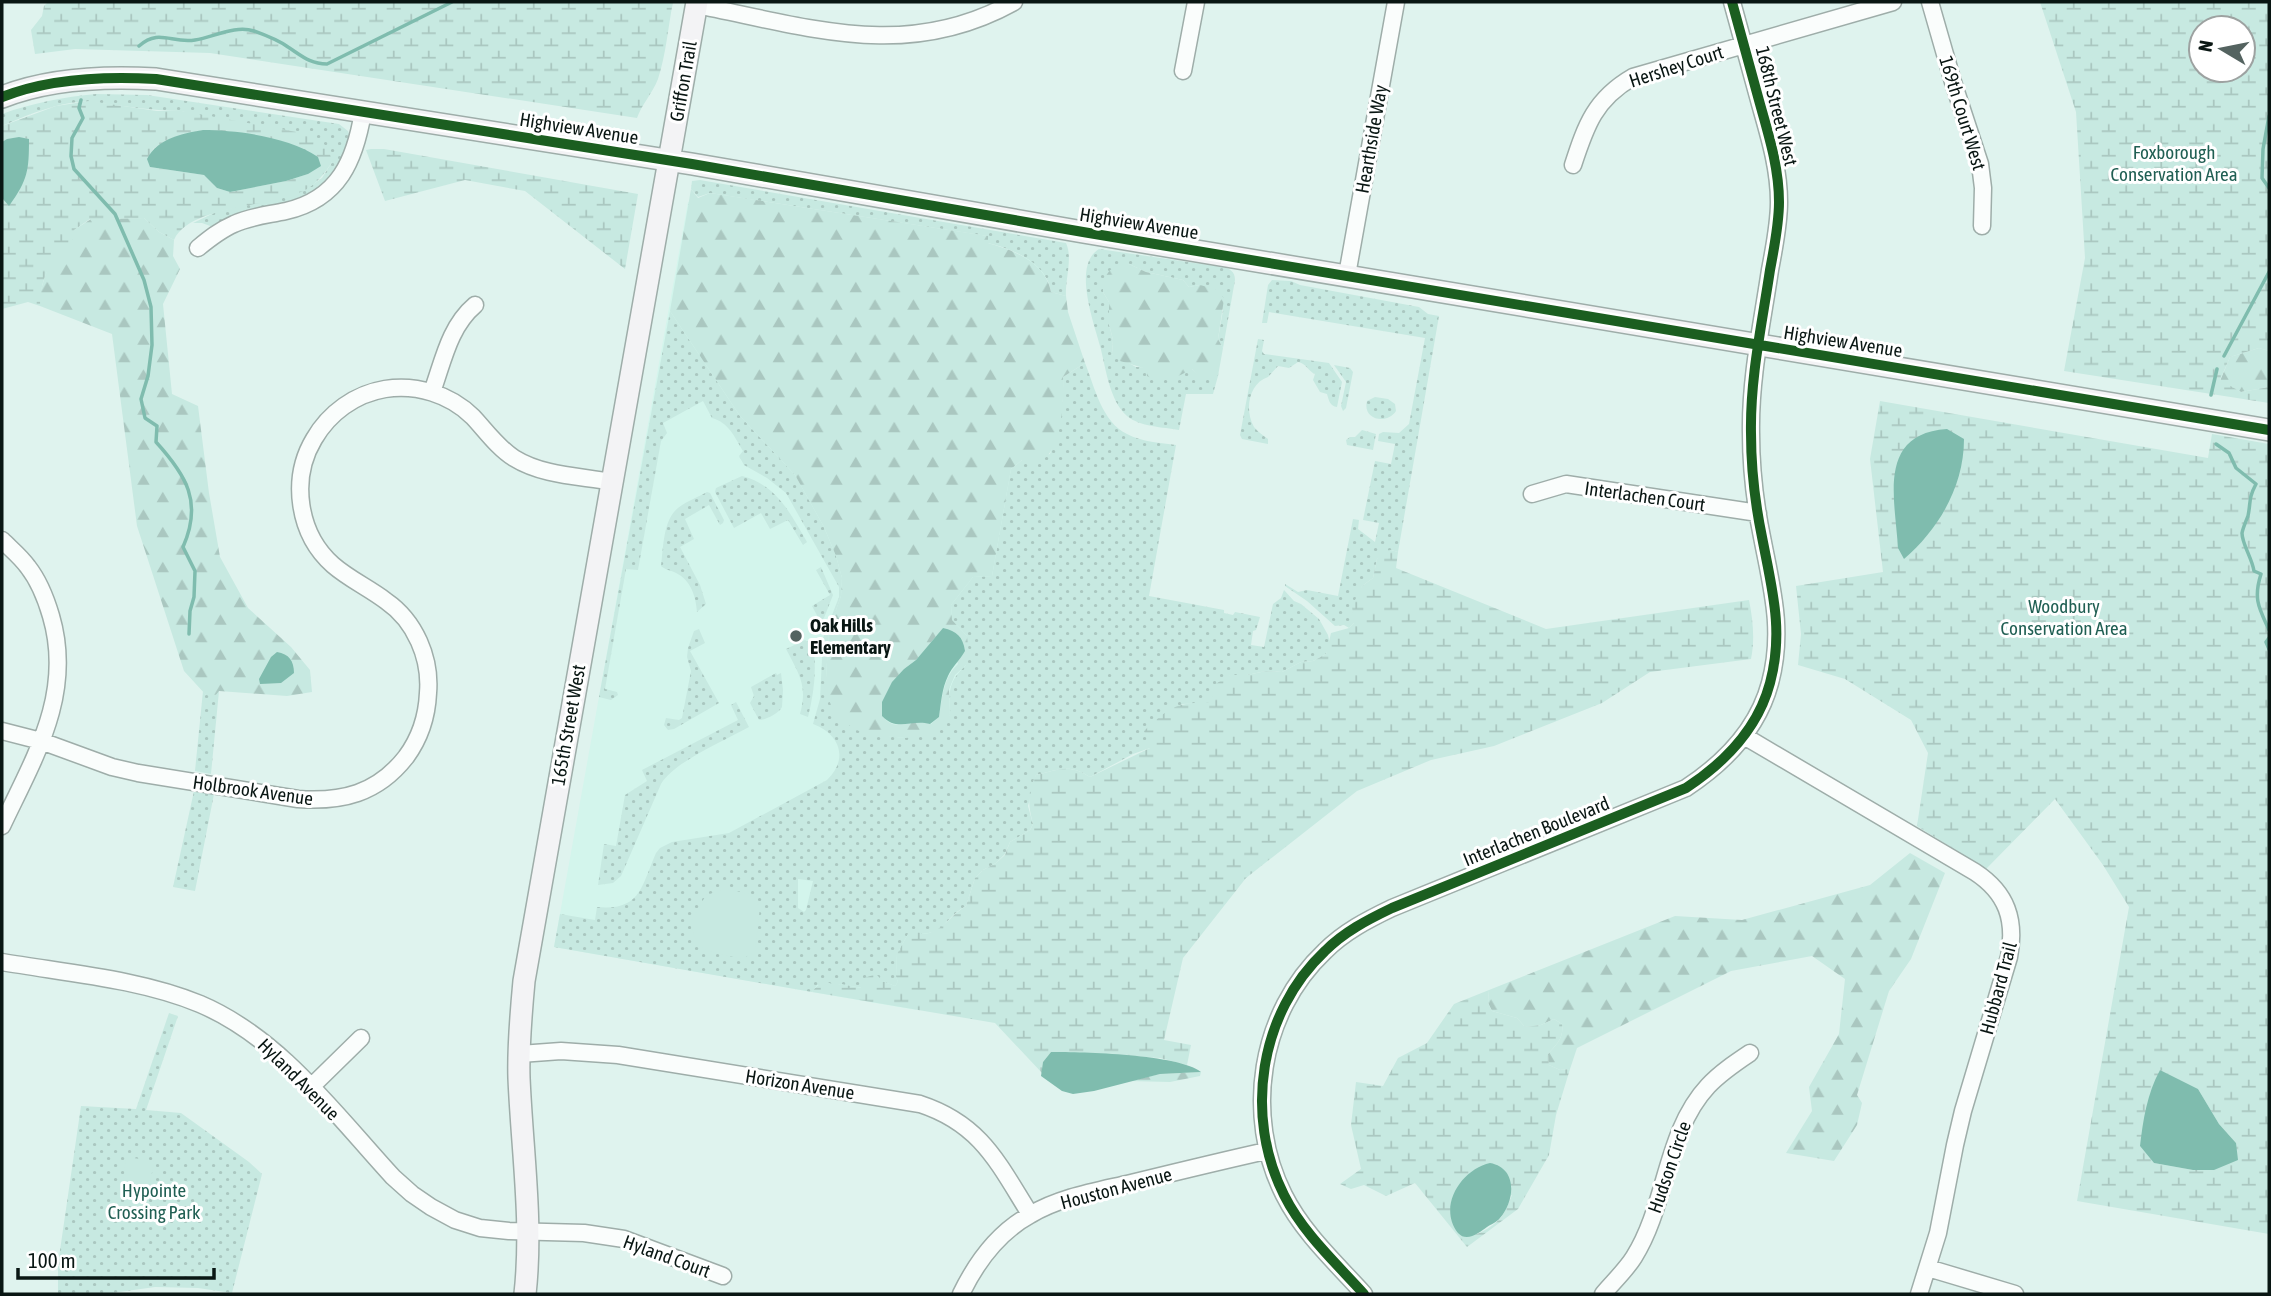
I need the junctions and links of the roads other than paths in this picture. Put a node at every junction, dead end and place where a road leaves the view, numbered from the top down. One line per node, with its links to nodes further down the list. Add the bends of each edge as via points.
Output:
1 (1014, 2): 7 (street, via 946,30 883,37)
2 (1196, 2): 9 (street)
3 (1396, 2): 16 (street, Hearthside Way)
4 (1732, 2): 8 (street, 168th Street West)
5 (1893, 2): 8 (street, Hershey Court)
6 (1930, 2): 14 (street, 169th Court West, via 1980,164)
7 (696, 4): 12 (street, Griffon Trail)
8 (1744, 45): 13 (street, Hershey Court, via 1649,71 1620,85 1590,117); 18 (street, 168th Street West, via 1773,151 1779,203)
9 (1184, 71)
10 (2, 97): 11 (street, Highview Avenue, via 68,81 136,78)
11 (363, 112): 12 (street, Highview Avenue); 15 (street, via 356,149 330,188 303,206 232,224)
12 (667, 160): 16 (street, Highview Avenue); 21 (street, 165th Street West)
13 (1573, 165)
14 (1983, 226)
15 (198, 248)
16 (1347, 275): 18 (street, Highview Avenue)
17 (475, 305): 19 (street, via 456,326)
18 (1758, 345): 20 (street, Highview Avenue); 23 (street, Interlachen Boulevard, via 1751,431)
19 (432, 393): 21 (street, Holbrook Avenue, via 466,411 514,458 553,473); 27 (street, Holbrook Avenue, via 395,388 376,391 342,407 318,432 302,467 300,502 305,522 323,554 397,609 414,630 425,659 428,695 421,731 389,774 350,797 298,799 138,773)
20 (2269, 430)
21 (612, 482): 32 (street, 165th Street West, via 524,981)
22 (1532, 494): 23 (street, Interlachen Court, via 1566,484)
23 (1758, 513): 26 (street, Interlachen Boulevard, via 1774,592 1777,649 1769,686)
24 (2, 540): 27 (street, via 36,579 57,639 58,678)
25 (2, 731): 27 (street, Holbrook Avenue)
26 (1744, 736): 34 (street, Interlachen Boulevard, via 1709,773 1686,788 1392,908 1324,951 1291,993 1270,1040 1262,1087); 37 (street, Hubbard Trail, via 1975,872 1994,887 2007,908 2012,932 2009,957 1957,1134)
27 (41, 741): 28 (street)
28 (2, 827)
29 (2, 962): 33 (street, Hyland Avenue, via 149,987 200,1004 266,1044)
30 (361, 1038): 33 (street)
31 (1750, 1053): 42 (street, Hudson Circle, via 1707,1087 1688,1113 1655,1212 1634,1257)
32 (520, 1054): 35 (street, Horizon Avenue, via 618,1055 920,1104 946,1114 979,1139); 36 (street, 165th Street West)
33 (311, 1087): 36 (street, Hyland Avenue, via 393,1177 421,1200 480,1228)
34 (1266, 1151): 35 (street, Houston Avenue, via 1075,1196); 41 (street, Interlachen Boulevard, via 1294,1213)
35 (1030, 1214): 40 (street, Houston Avenue, via 992,1247)
36 (528, 1232): 38 (street, Hyland Court, via 624,1239); 39 (street, 165th Street West)
37 (1928, 1268): 43 (street, Hubbard Trail); 44 (street)
38 (723, 1276)
39 (525, 1294)
40 (961, 1294)
41 (1364, 1294)
42 (1604, 1294)
43 (1919, 1294)
44 (2015, 1294)

